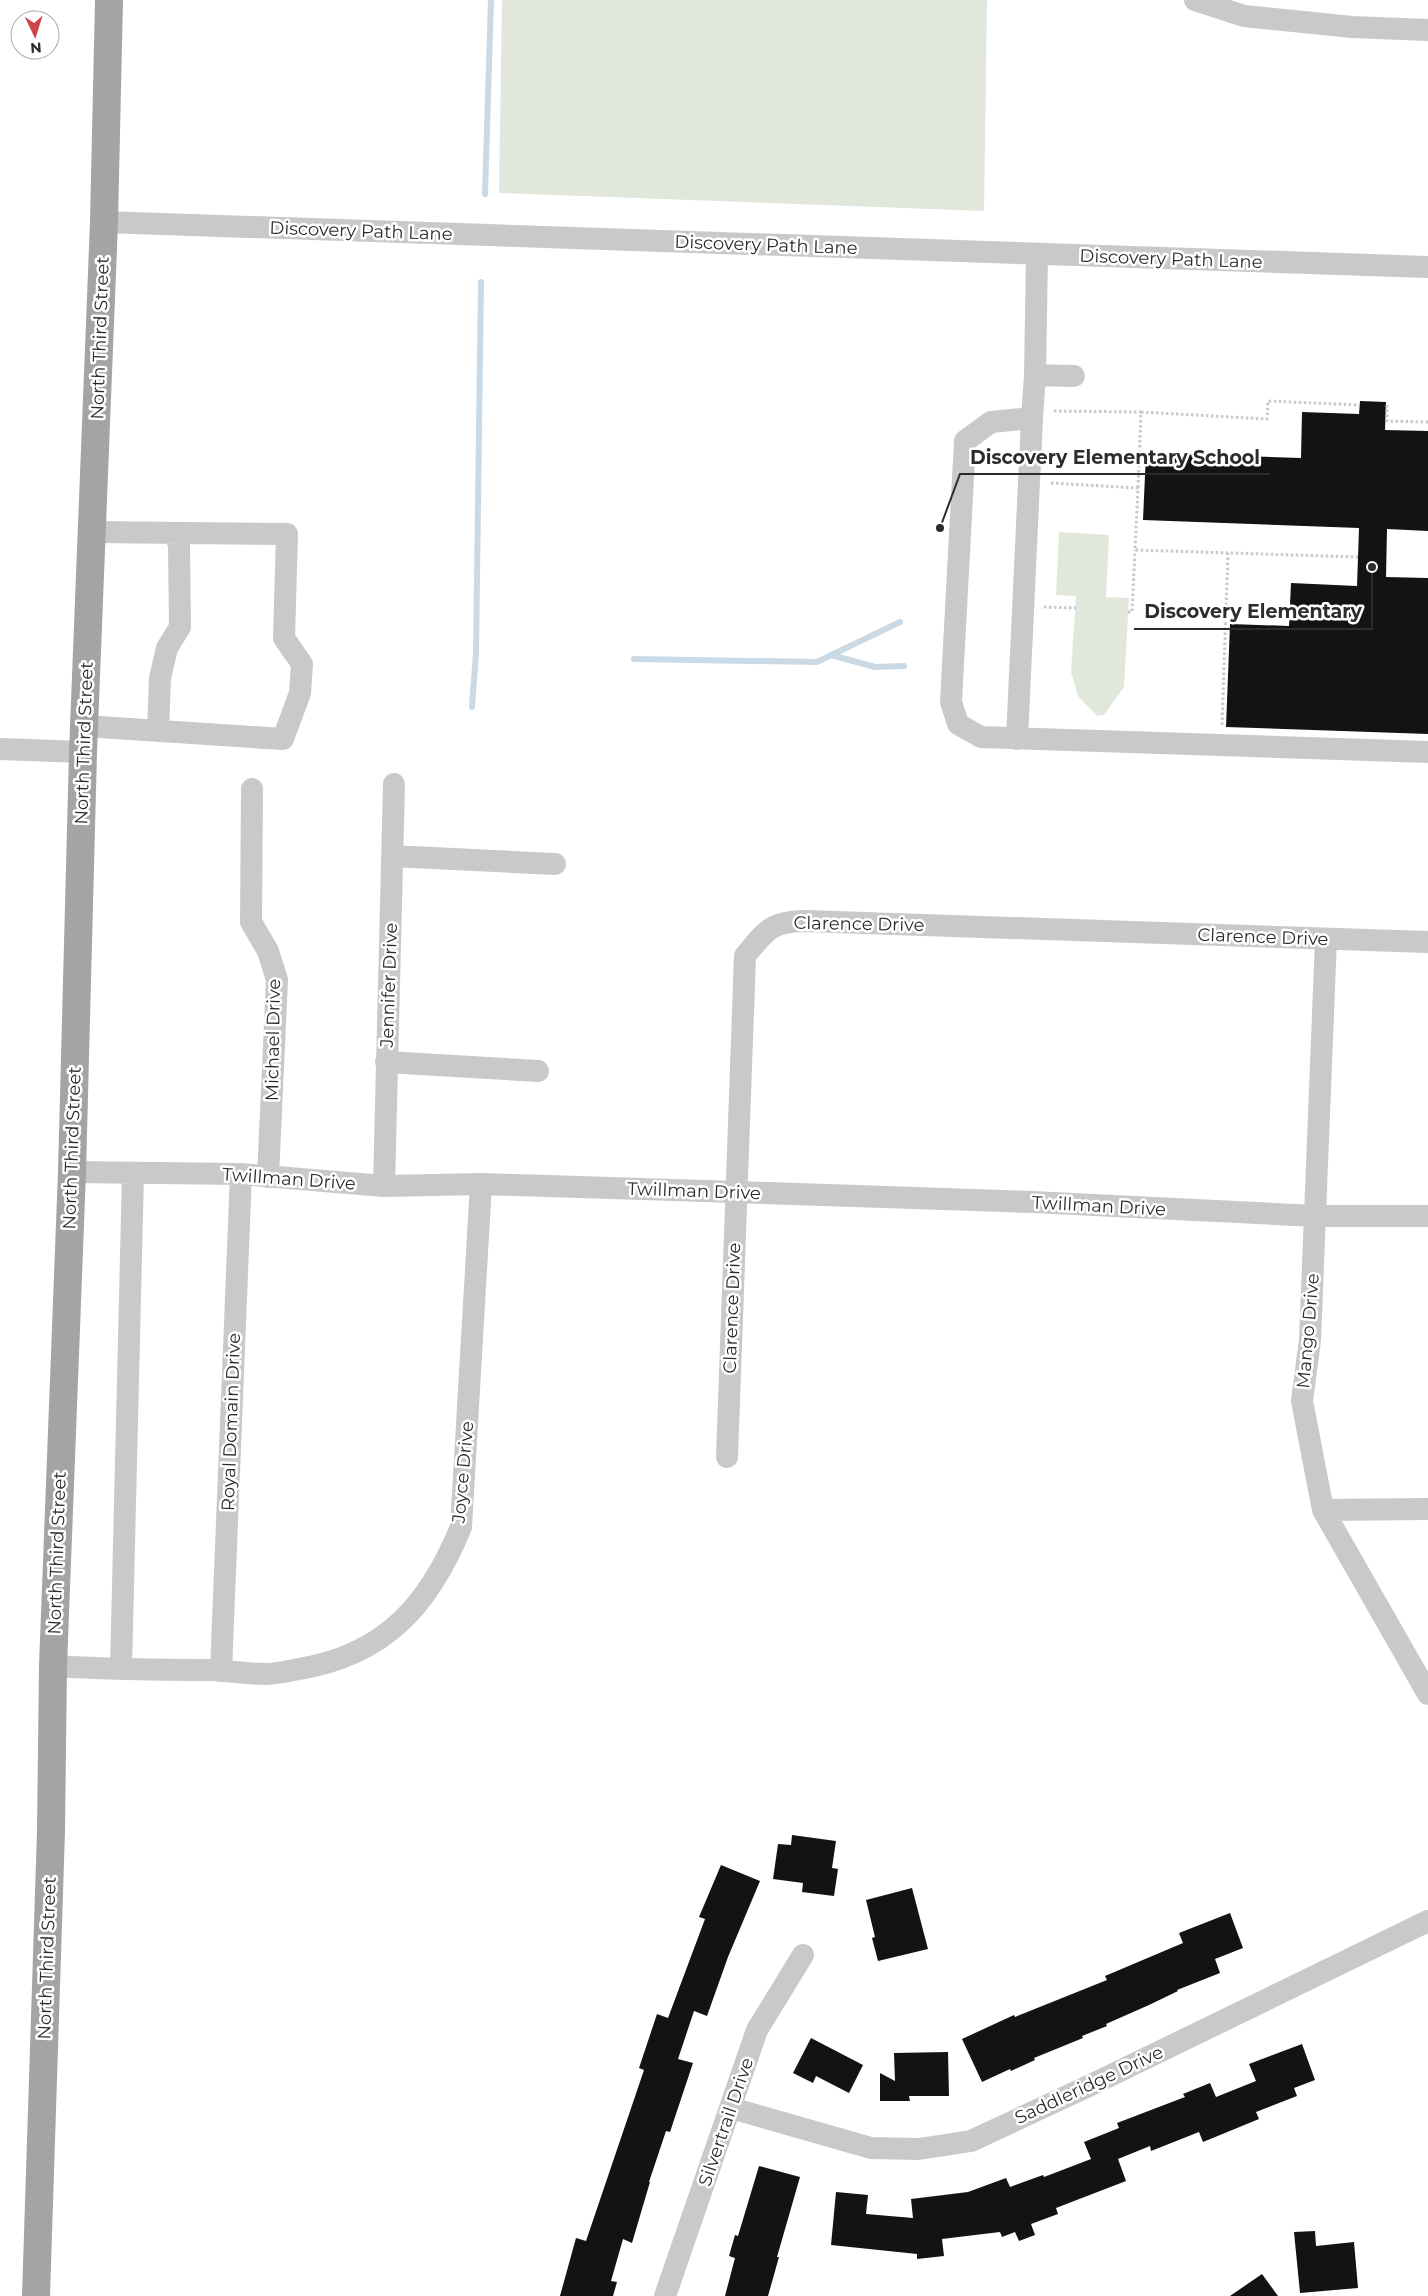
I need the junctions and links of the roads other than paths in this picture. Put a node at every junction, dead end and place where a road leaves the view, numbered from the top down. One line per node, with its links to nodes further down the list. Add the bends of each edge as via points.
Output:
1 (109, 0): 4 (main road, North Third Street)
2 (1195, 0): 3 (street, via 1244,16)
3 (1428, 30)
4 (104, 222): 5 (street, Discovery Path Lane); 10 (main road, North Third Street)
5 (1036, 254): 6 (street, Discovery Path Lane); 7 (street)
6 (1428, 267)
7 (1035, 375): 8 (street); 9 (street)
8 (1074, 376)
9 (1041, 415): 14 (street); 14 (street, via 991,422 965,441 950,702 958,724 981,737)
10 (92, 532): 11 (street); 13 (main road, North Third Street)
11 (175, 532): 12 (street, via 179,552 180,627 168,648 160,678); 12 (street, via 287,534 284,638 302,664 300,693 283,739)
12 (158, 731): 13 (street)
13 (84, 739): 15 (street); 25 (main road, North Third Street)
14 (1017, 739): 16 (street)
15 (0, 749)
16 (1428, 752)
17 (394, 784): 19 (street, Jennifer Drive)
18 (252, 789): 28 (street, Michael Drive, via 251,922 268,950 277,980)
19 (392, 856): 20 (street); 23 (street, Jennifer Drive)
20 (555, 864)
21 (1326, 939): 22 (street, Clarence Drive); 31 (street, Clarence Drive, via 792,920 776,923 745,956); 32 (street, Mango Drive)
22 (1428, 942)
23 (386, 1062): 24 (street); 30 (street, Jennifer Drive)
24 (538, 1071)
25 (72, 1172): 26 (street, Twillman Drive); 37 (main road, North Third Street)
26 (133, 1173): 27 (street, Twillman Drive); 38 (street)
27 (241, 1174): 28 (street, Twillman Drive); 39 (street, Royal Domain Drive)
28 (268, 1177): 30 (street, Twillman Drive)
29 (481, 1184): 30 (street, Twillman Drive); 31 (street, Twillman Drive); 39 (street, Joyce Drive, via 461,1527 449,1556 413,1610 394,1630 346,1658 267,1674)
30 (384, 1186)
31 (736, 1192): 32 (street, Twillman Drive); 34 (street, Clarence Drive)
32 (1316, 1216): 33 (street, Twillman Drive); 36 (street, Mango Drive, via 1310,1340 1302,1402)
33 (1428, 1216)
34 (727, 1458)
35 (1428, 1509): 36 (street)
36 (1323, 1510): 40 (street, Mango Drive)
37 (53, 1666): 38 (street, Joyce Drive); 44 (main road, North Third Street)
38 (121, 1669): 39 (street, Joyce Drive)
39 (221, 1671)
40 (1428, 1694)
41 (1428, 1921): 43 (street, Saddleridge Drive, via 970,2141 919,2149 871,2148)
42 (803, 1955): 43 (street, Silvertrail Drive, via 757,2030)
43 (731, 2108): 45 (street, Silvertrail Drive)
44 (36, 2296)
45 (665, 2296)

